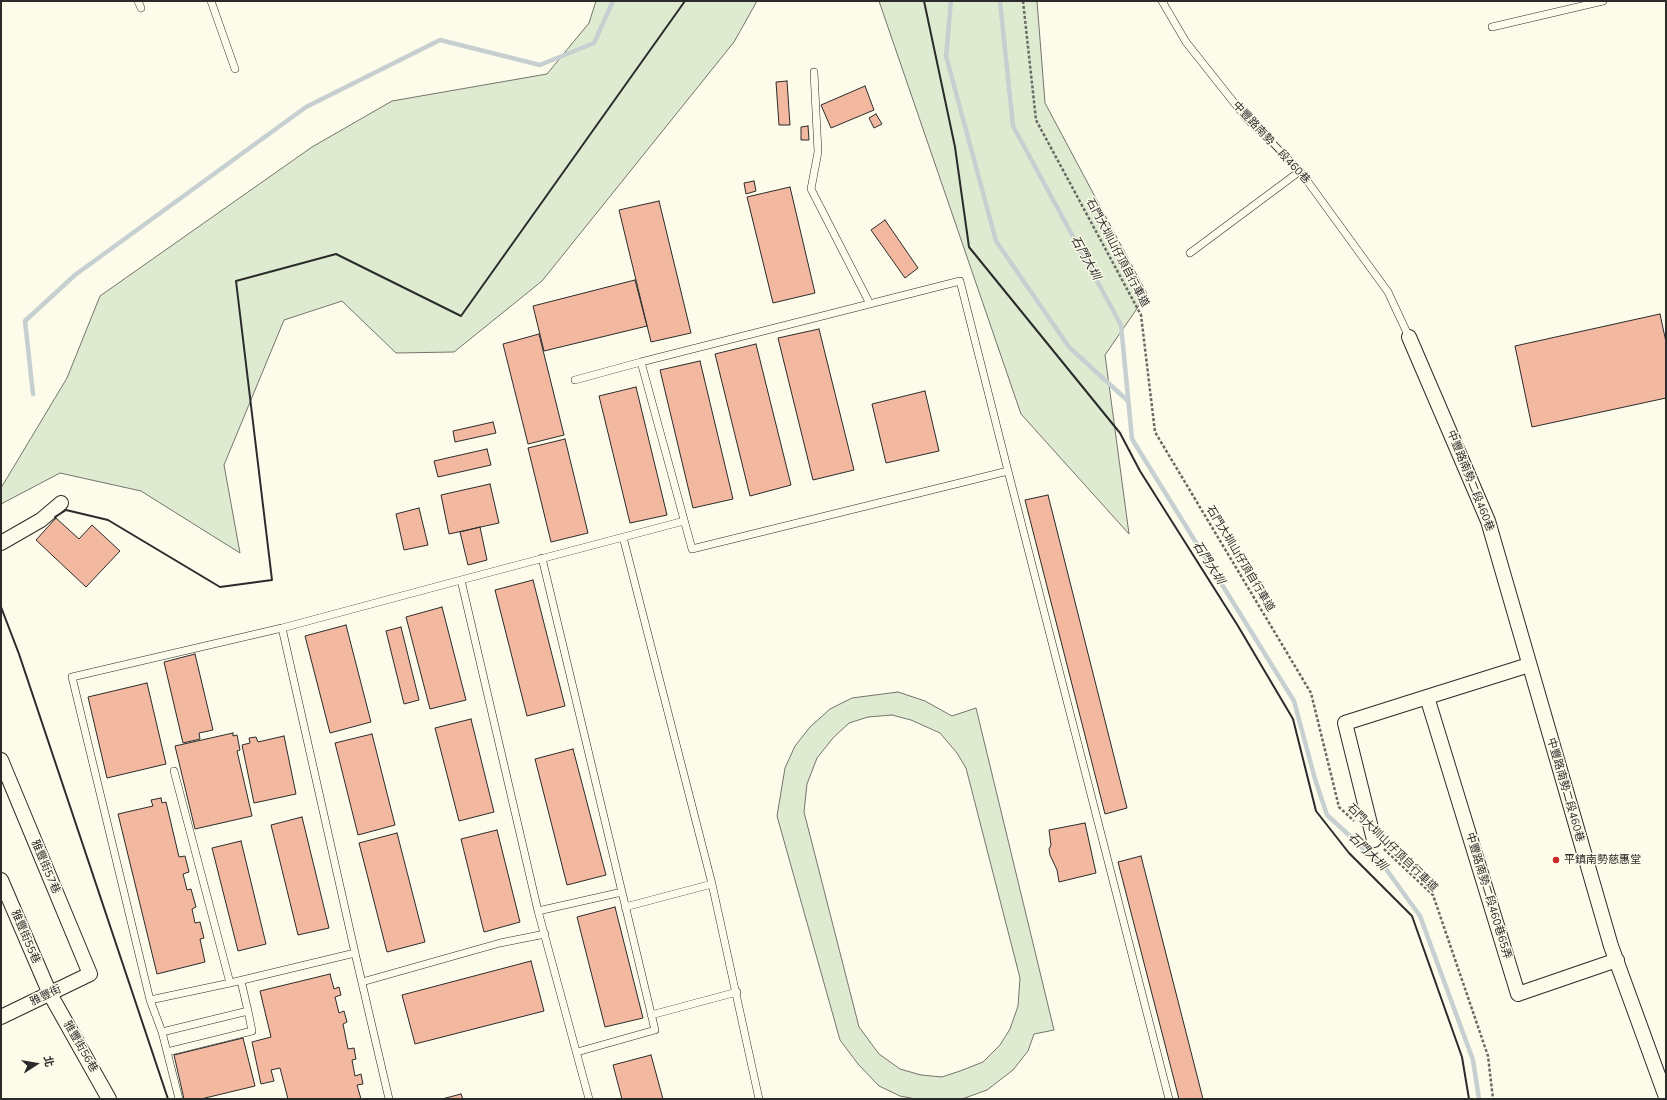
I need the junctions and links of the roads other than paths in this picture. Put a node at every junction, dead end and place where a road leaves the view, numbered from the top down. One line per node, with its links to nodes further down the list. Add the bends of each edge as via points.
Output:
1 (211, 1): 5 (lane)
2 (1162, 1): 7 (lane, 中豐路南勢二段460巷, via 1186,42 1247,119)
3 (1603, 1): 4 (lane)
4 (1492, 27)
5 (234, 69)
6 (814, 72): 9 (lane, via 818,152 811,189)
7 (1300, 171): 8 (lane); 10 (lane, 中豐路南勢二段460巷, via 1388,292)
8 (1190, 254)
9 (870, 304): 11 (lane); 13 (lane, via 960,281)
10 (1409, 337): 21 (street, 中豐路南勢二段460巷, via 1488,521)
11 (641, 362): 12 (lane); 15 (lane)
12 (574, 380)
13 (1008, 471): 15 (lane, via 692,549); 53 (lane)
14 (61, 503): 17 (street, via 41,520)
15 (684, 521): 16 (lane)
16 (622, 537): 18 (lane); 27 (lane)
17 (1, 543)
18 (542, 558): 19 (lane); 28 (lane)
19 (461, 580): 20 (lane); 30 (lane)
20 (282, 628): 32 (lane); 40 (lane, via 72,677)
21 (1529, 665): 22 (street); 33 (street, 中豐路南勢二段460巷)
22 (1427, 697): 25 (street, via 1345,723); 33 (street, 中豐路南勢二段460巷65弄, via 1518,994)
23 (1, 760): 34 (street, 雅豐街57巷)
24 (174, 771): 37 (lane)
25 (1374, 840)
26 (1, 880): 39 (street, 雅豐街55巷)
27 (712, 884): 29 (lane); 38 (lane)
28 (622, 892): 29 (lane); 30 (lane)
29 (625, 907): 42 (lane)
30 (538, 911): 31 (lane)
31 (544, 934): 36 (lane, via 500,943); 46 (lane)
32 (355, 953): 35 (lane); 36 (lane)
33 (1616, 960): 47 (street, 中豐路南勢二段460巷)
34 (90, 974): 39 (street, 雅豐街)
35 (241, 981): 37 (lane); 41 (lane)
36 (362, 982): 50 (lane)
37 (230, 983): 40 (lane)
38 (736, 992): 42 (lane); 52 (lane)
39 (50, 994): 43 (street, 雅豐街); 48 (street, 雅豐街56巷)
40 (150, 1000): 44 (lane)
41 (248, 1011): 44 (lane); 45 (lane, via 252,1032)
42 (652, 1015): 46 (lane, via 655,1030)
43 (1, 1017)
44 (162, 1032): 45 (lane)
45 (167, 1052): 49 (lane)
46 (577, 1052): 51 (lane)
47 (1666, 1097)
48 (110, 1099)
49 (179, 1099)
50 (390, 1099)
51 (589, 1099)
52 (759, 1099)
53 (1168, 1099)

